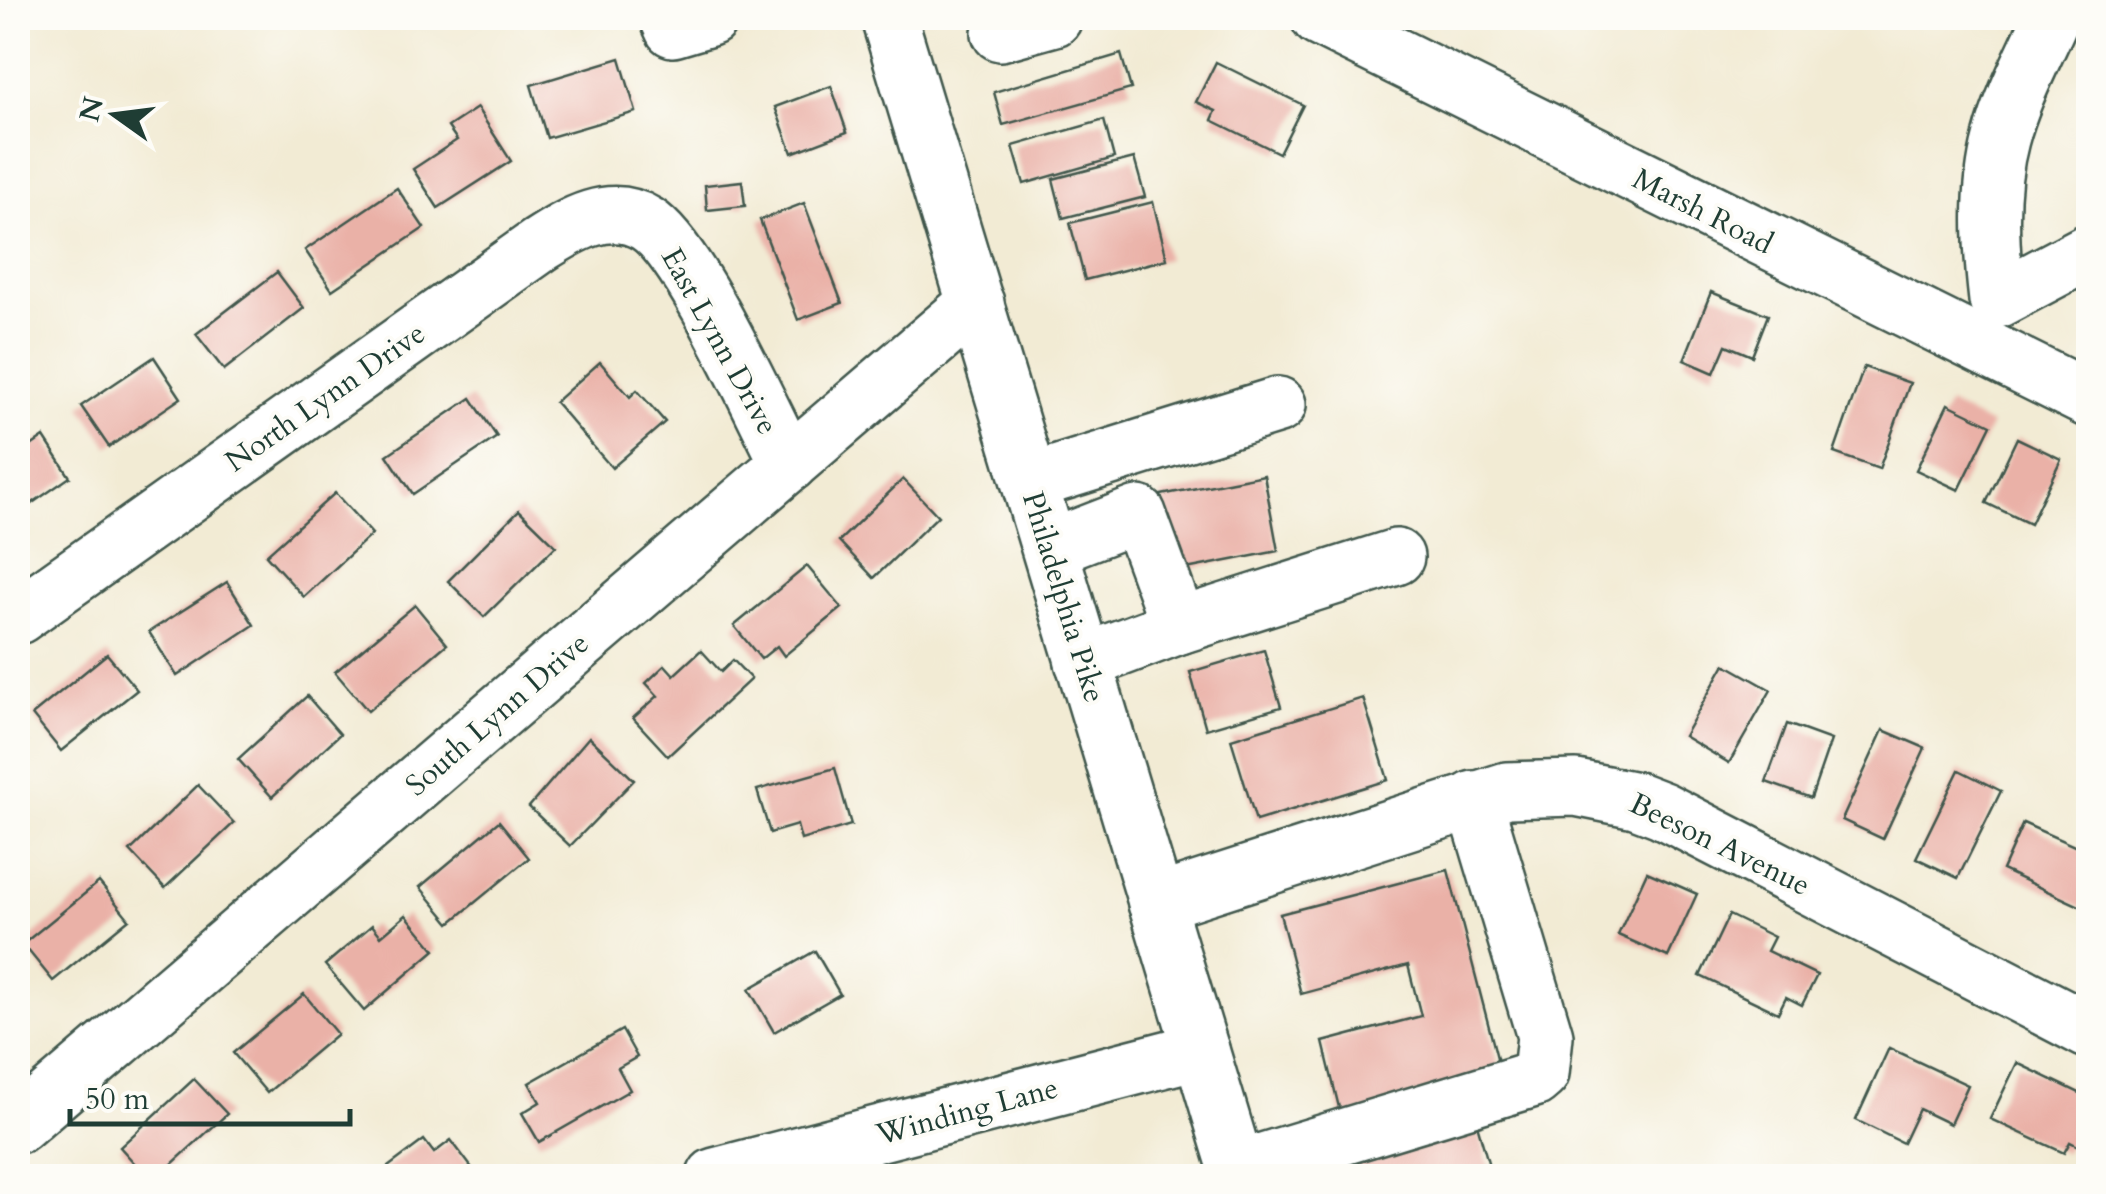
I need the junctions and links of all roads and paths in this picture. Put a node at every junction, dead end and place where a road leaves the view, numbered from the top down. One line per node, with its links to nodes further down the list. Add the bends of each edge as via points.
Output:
1 (668, 18): 2 (street, via 672,29)
2 (710, 18)
3 (890, 18): 10 (street, Philadelphia Pike)
4 (1054, 18): 7 (street)
5 (1319, 18): 11 (street, Marsh Road)
6 (2051, 18): 11 (street, via 1997,156)
7 (1000, 32)
8 (646, 223): 14 (street, East Lynn Drive, via 682,261); 18 (street, North Lynn Drive, via 600,214 571,225)
9 (2088, 252): 11 (street)
10 (976, 303): 14 (street, South Lynn Drive); 15 (street, Philadelphia Pike)
11 (1986, 322): 12 (street, Marsh Road)
12 (2088, 400)
13 (1278, 405): 15 (street)
14 (789, 464): 25 (street, South Lynn Drive)
15 (1030, 482): 16 (street, Philadelphia Pike)
16 (1050, 548): 19 (street, via 1138,514); 20 (street, Philadelphia Pike)
17 (1396, 557): 19 (street)
18 (18, 616)
19 (1178, 626): 20 (street)
20 (1084, 662): 22 (street, Philadelphia Pike)
21 (1474, 799): 22 (street, Beeson Avenue); 23 (street, Beeson Avenue, via 1541,785 1636,800); 26 (street, via 1545,1036 1544,1062 1534,1079)
22 (1156, 903): 24 (street, Philadelphia Pike)
23 (2088, 1030)
24 (1201, 1050): 26 (street, Philadelphia Pike); 27 (street, Winding Lane)
25 (25, 1102)
26 (1238, 1173)
27 (728, 1175)

